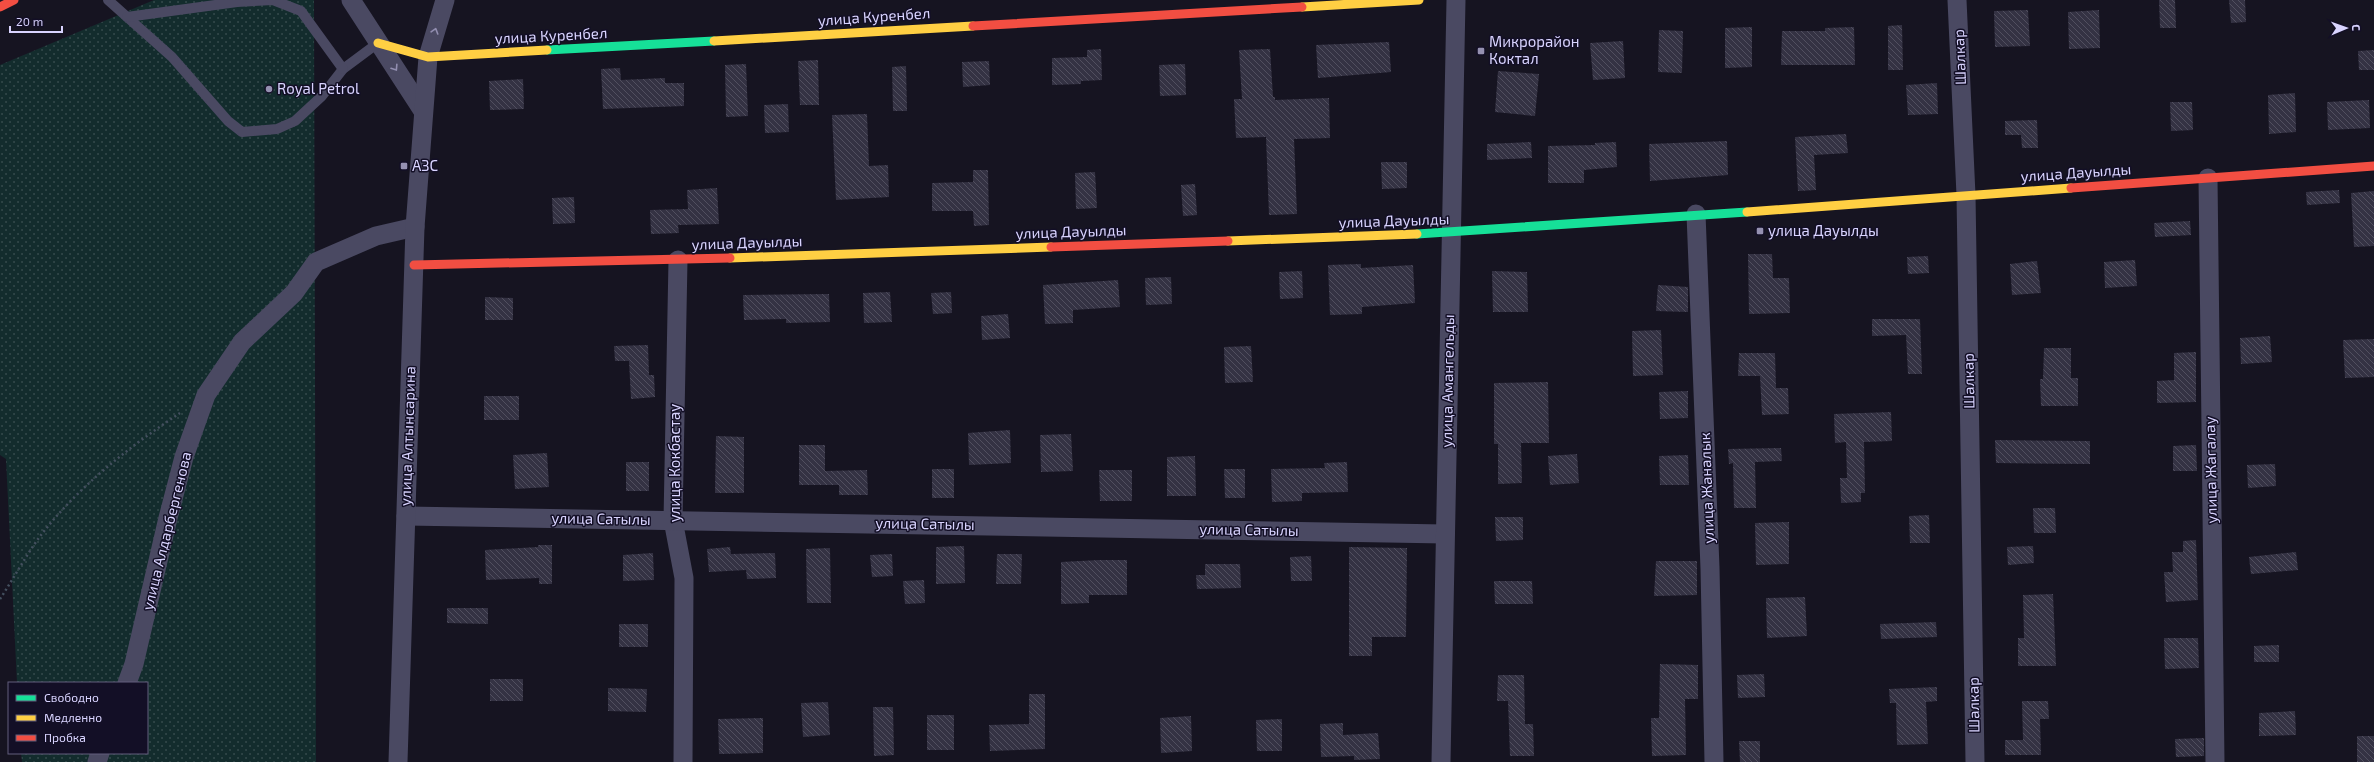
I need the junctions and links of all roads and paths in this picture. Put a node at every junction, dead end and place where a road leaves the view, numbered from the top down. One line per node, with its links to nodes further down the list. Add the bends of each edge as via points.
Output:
1 (14, 0): 8 (main road)
2 (108, 0): 9 (lane)
3 (351, 0): 10 (street)
4 (444, 0): 11 (street, улица Алтынсарина, one-way to 4)
5 (1419, 0): 11 (main road, улица Куренбел)
6 (1456, 0): 19 (street, улица Амангельды)
7 (1957, 0): 16 (street, Шалкар)
8 (0, 7)
9 (127, 17): 12 (lane, via 237,2 273,0 301,11); 12 (lane, via 172,57 228,122 242,132 277,129 294,121 322,96)
10 (378, 43): 11 (main road, улица Куренбел); 12 (lane); 13 (street, one-way to 13)
11 (428, 57): 13 (street, улица Алтынсарина)
12 (343, 69)
13 (423, 111): 18 (street, улица Алтынсарина)
14 (2374, 166): 15 (main road, улица Дауылды)
15 (2208, 178): 16 (main road, улица Дауылды); 33 (street, улица Жагалау)
16 (1966, 195): 17 (main road, улица Дауылды); 32 (street, Шалкар)
17 (1696, 214): 19 (main road, улица Дауылды); 31 (street, улица Жаналык, via 1710,568)
18 (415, 227): 21 (street, улица Алтынсарина); 27 (street, улица Алдарбергенова, via 376,236 316,262 294,293 242,342 206,396 184,457 143,628)
19 (1452, 233): 20 (main road, улица Дауылды); 25 (street, улица Амангельды)
20 (678, 260): 21 (main road, улица Дауылды); 24 (street, улица Кокбастау)
21 (414, 265): 23 (street, улица Алтынсарина)
22 (181, 412): 26 (path, via 118,458 71,501 41,535)
23 (406, 516): 24 (street, улица Сатылы); 28 (street, улица Алтынсарина)
24 (673, 520): 25 (street, улица Сатылы); 29 (street, улица Кокбастау, via 684,578)
25 (1445, 534): 30 (street, улица Амангельды)
26 (0, 599)
27 (127, 682)
28 (398, 762)
29 (683, 762)
30 (1441, 762)
31 (1714, 762)
32 (1975, 762)
33 (2215, 762)

